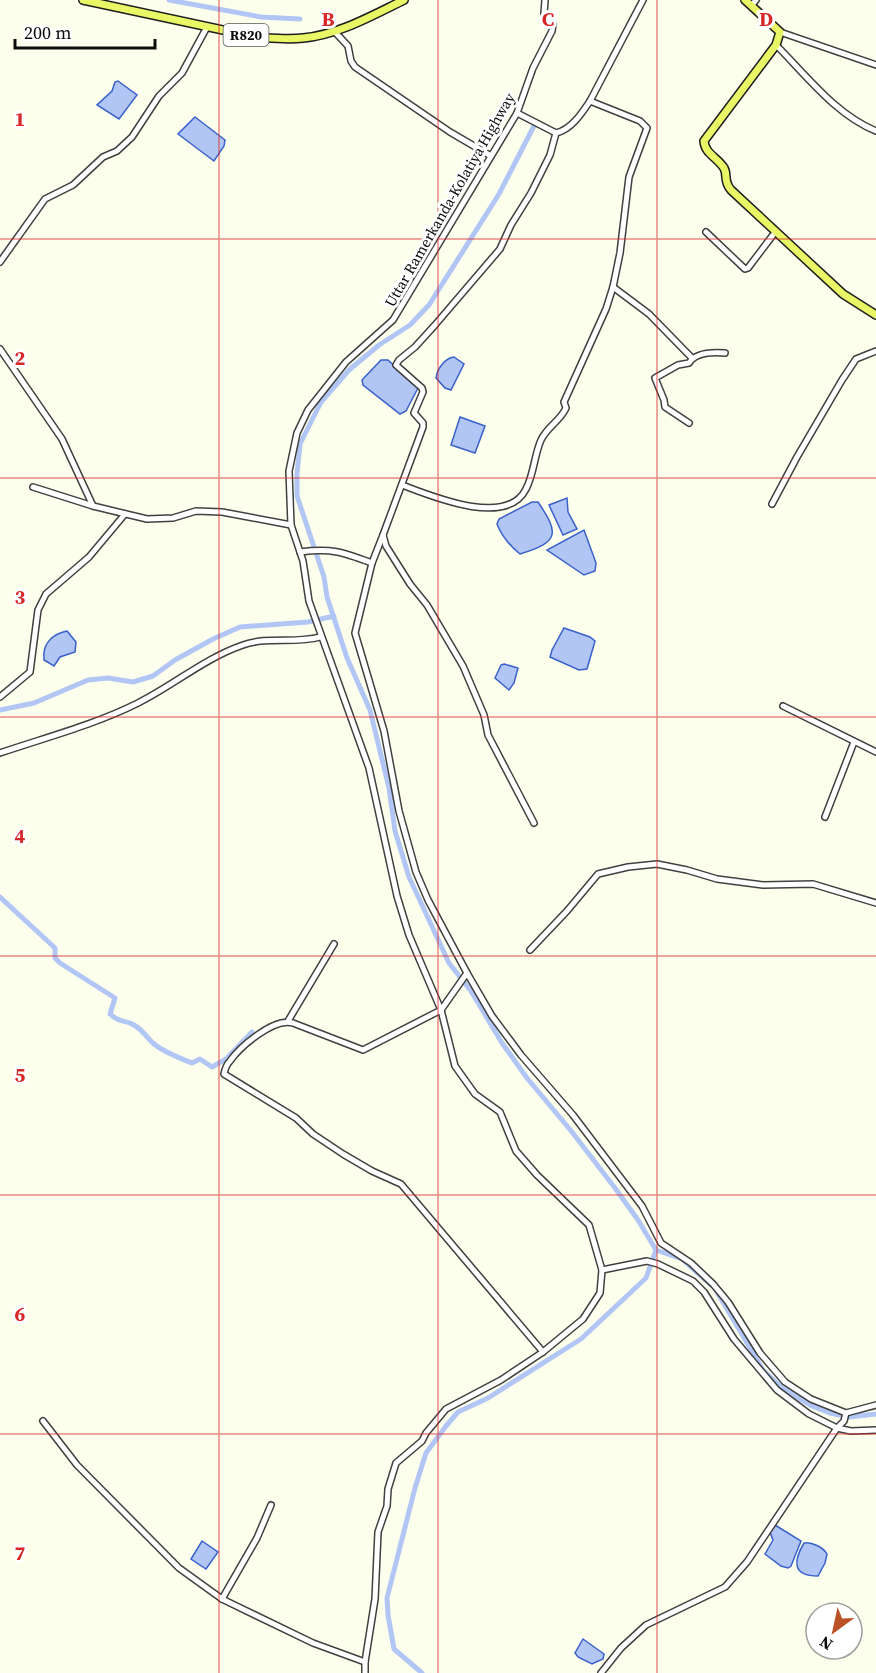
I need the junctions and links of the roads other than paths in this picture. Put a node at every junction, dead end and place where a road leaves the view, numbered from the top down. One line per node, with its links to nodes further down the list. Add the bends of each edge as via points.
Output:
1 (83, 0): 7 (main road, R820)
2 (404, 0): 8 (main road, R820)
3 (545, 0): 13 (street, Uttar Ramerkanda-Kolatiya Highway, via 544,14 553,24 552,31 532,68)
4 (643, 0): 12 (street)
5 (745, 0): 6 (main road)
6 (754, 3): 9 (main road)
7 (207, 27): 8 (main road, R820, via 282,39); 19 (street, via 182,73 159,96 132,137 73,185 45,199)
8 (334, 31): 16 (street, via 348,46 355,67)
9 (780, 32): 10 (main road); 11 (street)
10 (776, 45): 14 (street, via 841,110); 17 (main road, via 704,141 706,151 724,168 726,183)
11 (876, 65)
12 (590, 101): 15 (street, via 575,120); 20 (street, via 640,121 647,128 629,177)
13 (517, 113): 15 (street); 16 (street, Uttar Ramerkanda-Kolatiya Highway)
14 (876, 131)
15 (556, 133): 27 (street, via 550,155 500,249 435,326 396,365 423,392 414,413 423,427)
16 (491, 156): 32 (street, Uttar Ramerkanda-Kolatiya Highway, via 393,320 346,362 308,410 297,433 289,471)
17 (776, 231): 18 (street, via 745,269); 21 (main road, via 843,294)
18 (705, 232)
19 (0, 262)
20 (613, 287): 25 (street, via 649,314); 27 (street, via 564,402 564,414 543,437 526,490 518,500 503,507 487,508 437,498)
21 (876, 315)
22 (0, 349): 30 (street, via 62,439)
23 (876, 351): 29 (street, via 856,359)
24 (725, 353): 25 (street)
25 (692, 358): 26 (street, via 654,379 665,408)
26 (689, 423)
27 (402, 485): 33 (street)
28 (33, 487): 30 (street)
29 (772, 504)
30 (93, 506): 31 (street)
31 (125, 514): 32 (street, via 172,518 196,511 222,512); 37 (street, via 89,557 46,594 38,609 30,672)
32 (291, 525): 34 (street, Uttar Ramerkanda-Kolatiya Highway)
33 (383, 535): 35 (street); 43 (street, via 392,556 428,605 463,666 484,715 488,735)
34 (300, 552): 35 (street, via 326,549); 36 (street, Uttar Ramerkanda-Kolatiya Highway)
35 (372, 563): 47 (street, via 355,633 384,731 399,811 416,872)
36 (320, 635): 41 (street, via 295,641 258,641 238,647 112,715); 48 (street, Uttar Ramerkanda-Kolatiya Highway, via 369,768 409,935)
37 (0, 697)
38 (783, 706): 39 (street)
39 (854, 742): 40 (street); 42 (street)
40 (876, 752)
41 (0, 753)
42 (825, 817)
43 (534, 823)
44 (876, 903): 46 (street, via 813,884 763,885 717,879 657,864 628,867 598,874)
45 (334, 944): 49 (street)
46 (530, 950)
47 (466, 974): 48 (street); 53 (street, via 521,1055 573,1115 642,1206 661,1244 691,1263 713,1284 785,1382)
48 (441, 1010): 49 (street, via 363,1050); 50 (street, Uttar Ramerkanda-Kolatiya Highway, via 455,1066 475,1095 501,1112 516,1151 589,1226)
49 (288, 1021): 51 (street, via 261,1032 228,1062 224,1074 296,1118 343,1154 400,1184)
50 (602, 1270): 51 (street, Uttar Ramerkanda-Kolatiya Highway, via 600,1293 586,1314); 55 (street, via 647,1261 693,1281 777,1390 809,1414)
51 (543, 1352): 59 (street, Uttar Ramerkanda-Kolatiya Highway, via 446,1409 422,1441 396,1463 378,1532 375,1599)
52 (876, 1405): 53 (street)
53 (845, 1416): 55 (street)
54 (43, 1421): 58 (street, via 77,1465 179,1568)
55 (837, 1428): 56 (street); 61 (street, via 730,1582 646,1625)
56 (876, 1430)
57 (271, 1505): 58 (street)
58 (222, 1599): 59 (street, via 313,1643)
59 (365, 1662): 60 (street, Uttar Ramerkanda-Kolatiya Highway)
60 (365, 1673)
61 (601, 1673)

